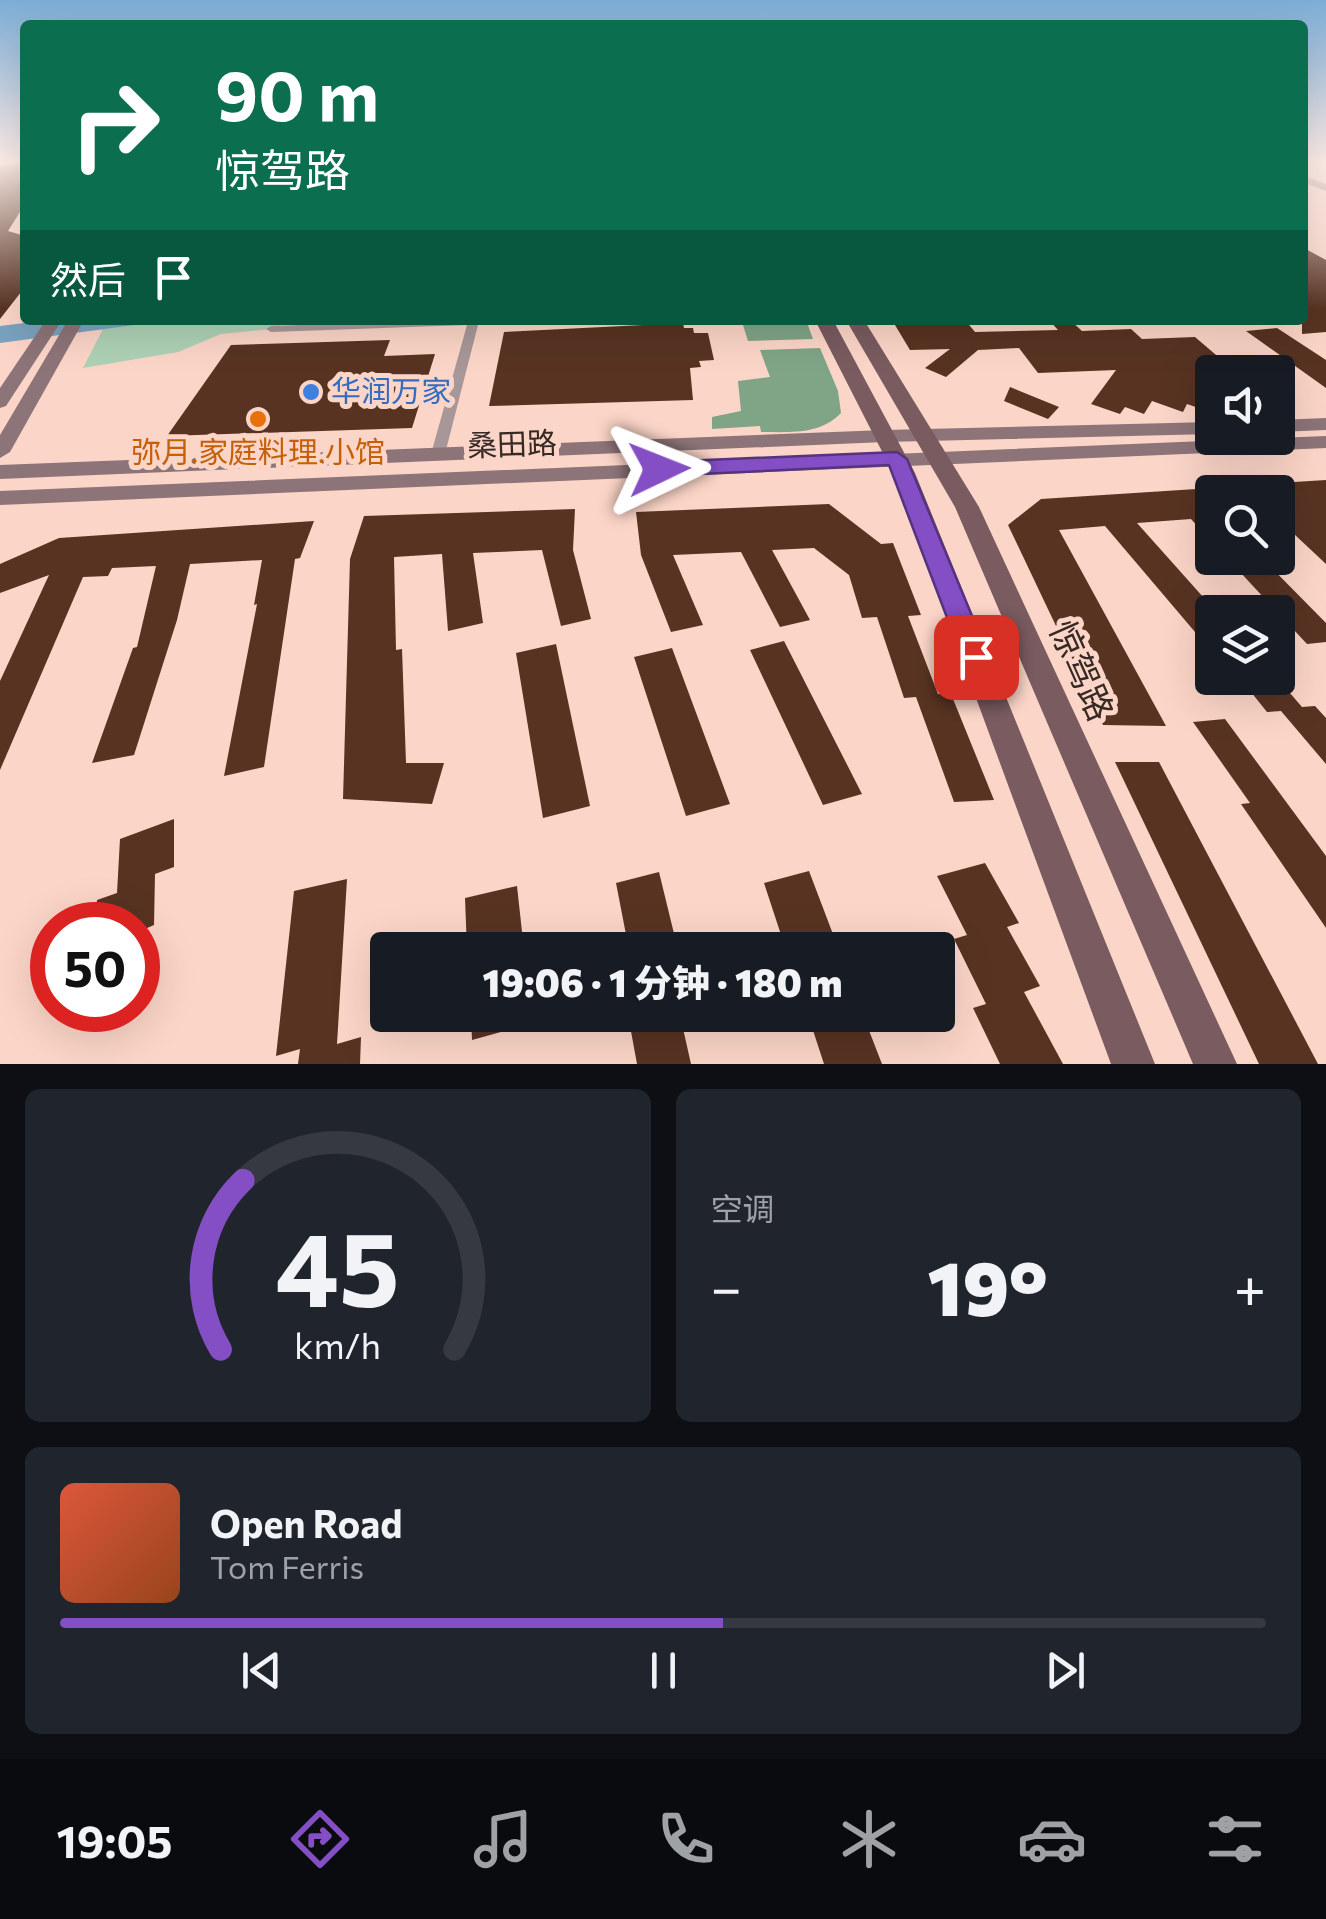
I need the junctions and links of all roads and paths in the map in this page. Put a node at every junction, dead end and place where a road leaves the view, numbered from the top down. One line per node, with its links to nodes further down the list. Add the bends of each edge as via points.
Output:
1 (51, 325): 8 (main road)
2 (73, 325): 15 (main road)
3 (372, 325): 7 (street)
4 (472, 325): 16 (street)
5 (827, 325): 14 (main road)
6 (858, 325): 13 (main road, 惊驾路)
7 (271, 329)
8 (0, 402)
9 (1326, 424): 10 (main road)
10 (1295, 425)
11 (1195, 429): 13 (main road, 桑田路)
12 (1326, 442): 13 (main road, 桑田路)
13 (932, 447): 14 (main road, 桑田路); 20 (main road, 惊驾路, via 967,507)
14 (891, 448): 16 (main road, 桑田路); 18 (main road, 桑田路); 19 (main road)
15 (0, 452)
16 (438, 454): 17 (main road, 桑田路)
17 (0, 472)
18 (0, 498)
19 (1133, 1064)
20 (1215, 1064)

